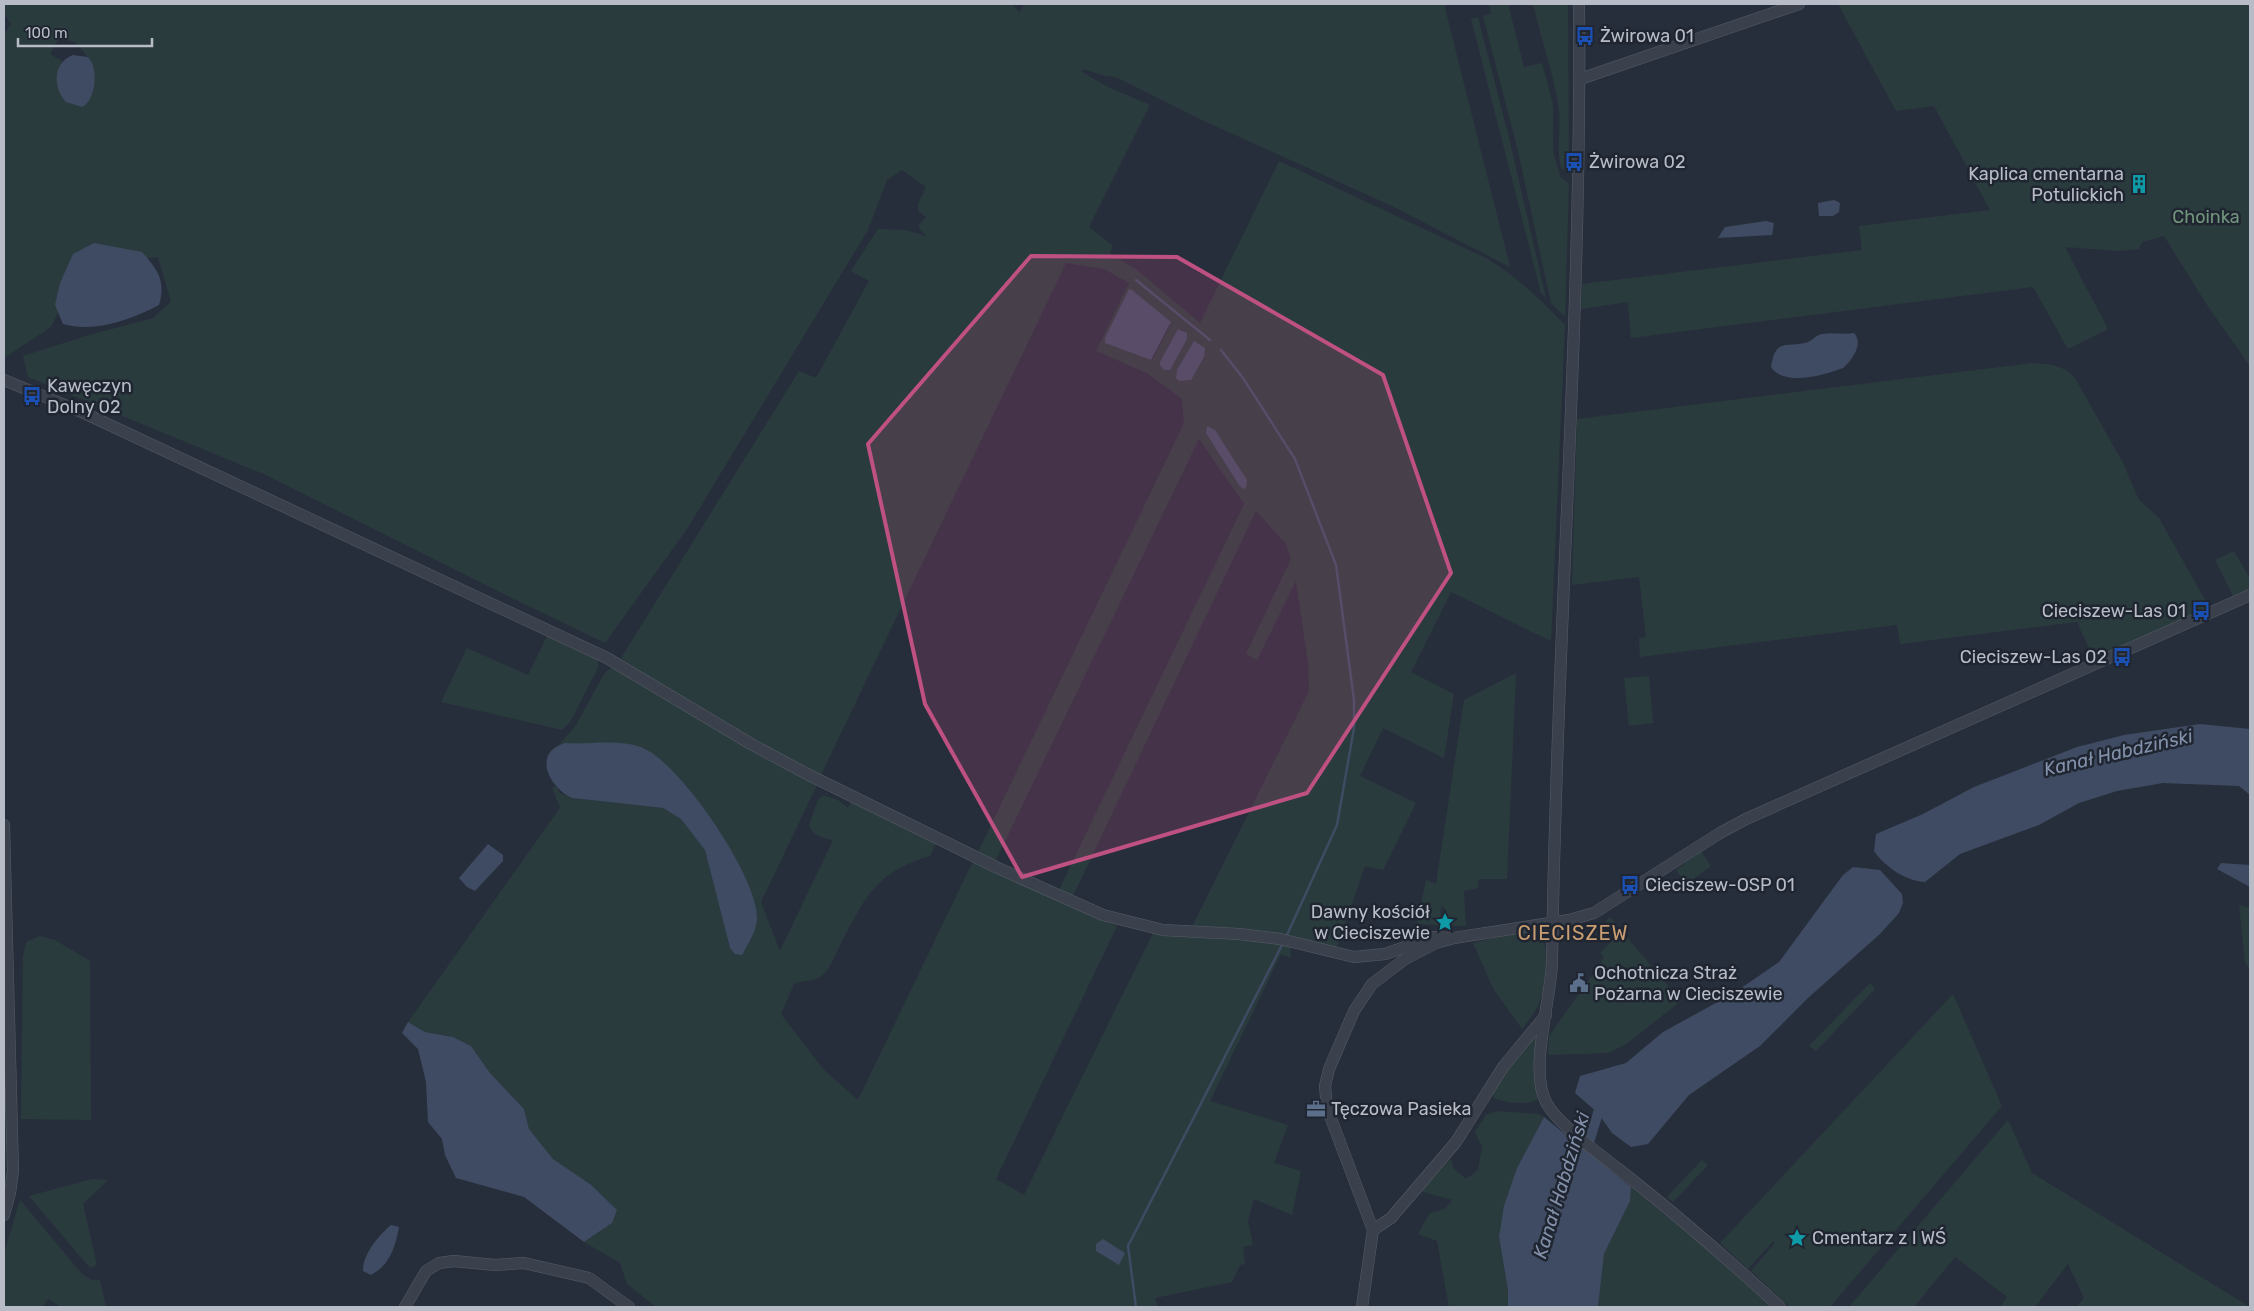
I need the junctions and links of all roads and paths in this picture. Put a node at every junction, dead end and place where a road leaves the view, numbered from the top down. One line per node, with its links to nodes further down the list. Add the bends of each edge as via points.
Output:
1 (1580, 4): 3 (street)
2 (1799, 4): 3 (street)
3 (1580, 79): 7 (street)
4 (4, 380): 8 (street, via 93,417 607,658 807,774 998,868 1103,915 1163,930 1280,939 1354,957 1385,954 1434,937)
5 (2250, 595): 7 (street, via 1746,819 1601,910 1579,918)
6 (4, 825): 10 (street, via 13,1171)
7 (1551, 922): 8 (street); 9 (street, via 1552,964)
8 (1454, 938): 11 (street, via 1405,958 1372,984 1354,1011 1329,1069 1325,1086 1327,1108)
9 (1546, 1016): 11 (street, via 1503,1067 1456,1142 1391,1218); 15 (street, via 1540,1064 1541,1086 1547,1105)
10 (4, 1215)
11 (1373, 1230): 14 (street)
12 (405, 1307): 13 (street, via 426,1271 439,1263 454,1261 495,1265 524,1263 589,1278)
13 (629, 1307)
14 (1362, 1307)
15 (1780, 1307)

